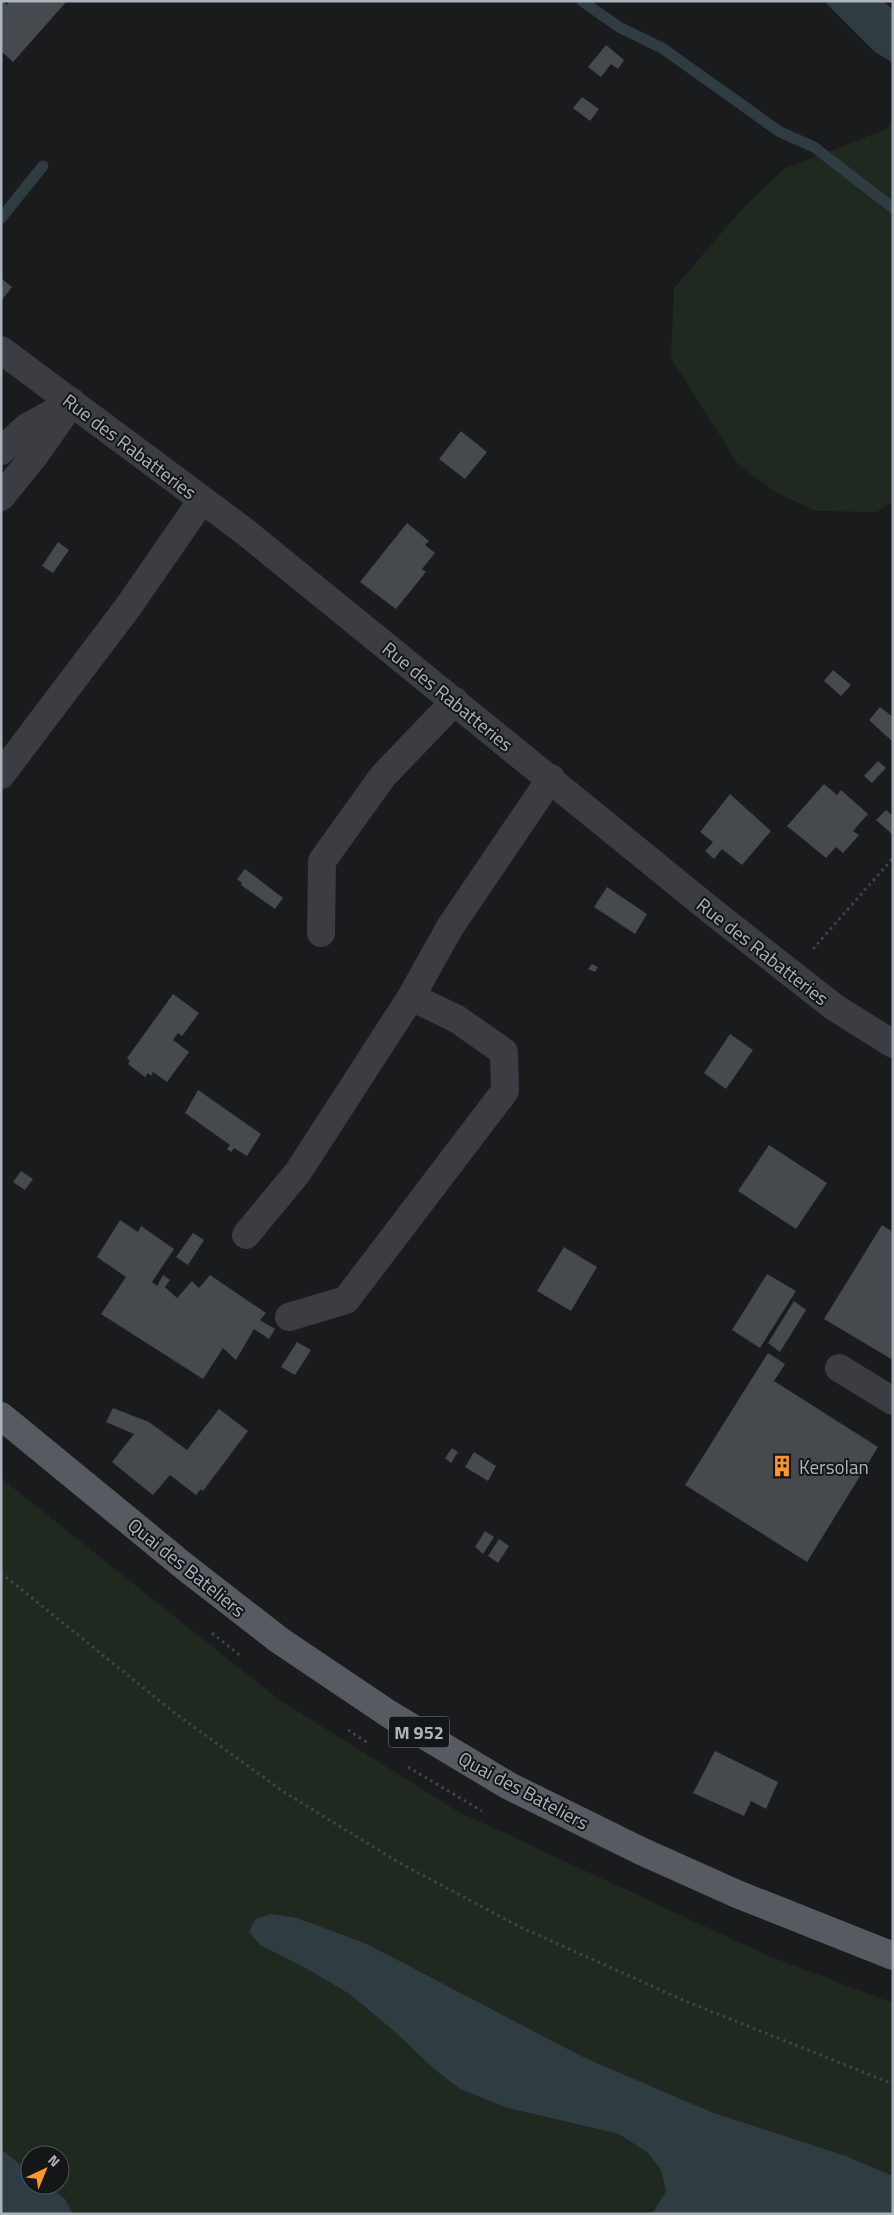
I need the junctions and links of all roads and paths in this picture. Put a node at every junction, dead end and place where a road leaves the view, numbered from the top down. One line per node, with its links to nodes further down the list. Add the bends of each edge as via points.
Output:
1 (1, 350): 2 (street, Rue des Rabatteries)
2 (72, 402): 3 (street, via 27,427); 4 (street); 5 (street, Rue des Rabatteries)
3 (1, 451)
4 (1, 497)
5 (202, 500): 6 (street, Rue des Rabatteries); 7 (street, via 128,607)
6 (455, 701): 8 (street, Rue des Rabatteries); 10 (street, via 383,776 322,861)
7 (1, 775)
8 (551, 778): 11 (street, Rue des Rabatteries); 12 (street, via 450,927)
9 (893, 858): 11 (path)
10 (321, 933)
11 (792, 974): 13 (street, Rue des Rabatteries, via 834,1007)
12 (411, 997): 14 (street, via 298,1172); 15 (street, via 457,1019 504,1052 505,1091 346,1300)
13 (893, 1044)
14 (246, 1235)
15 (289, 1317)
16 (839, 1368): 17 (street)
17 (893, 1401)
18 (1, 1416): 20 (main road, Quai des Bateliers / M 952, via 279,1640 390,1714 509,1786 641,1851 737,1894)
19 (1, 1573): 21 (path, via 176,1714 284,1792 398,1862 518,1926 685,2001)
20 (893, 1956)
21 (893, 2084)

